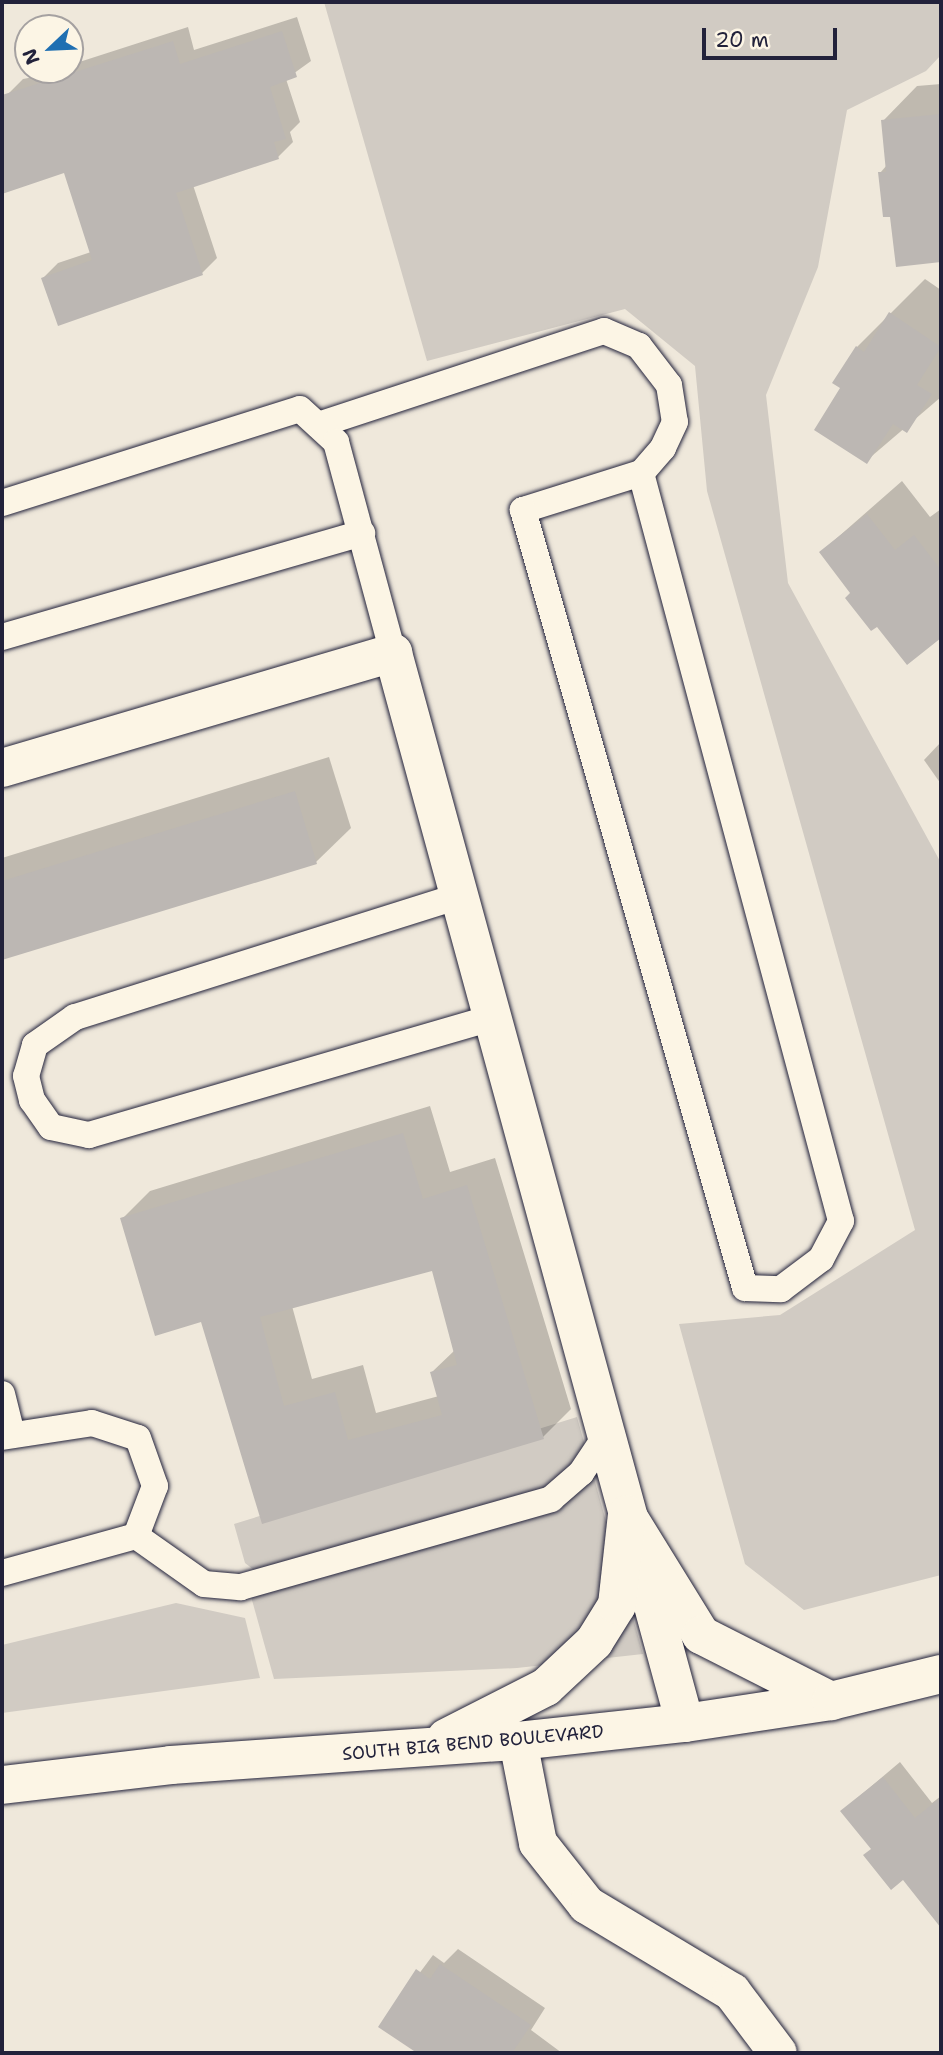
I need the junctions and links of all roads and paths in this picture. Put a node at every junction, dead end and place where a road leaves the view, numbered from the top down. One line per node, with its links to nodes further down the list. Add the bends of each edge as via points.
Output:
1 (318, 425): 2 (lane, via 604,331 639,346 669,385 675,422 663,448); 3 (lane, via 300,409); 4 (lane, via 336,442)
2 (641, 473): 2 (lane, via 523,510 745,1288 781,1289 821,1259 841,1221)
3 (2, 503)
4 (362, 533): 5 (lane); 6 (lane)
5 (2, 637)
6 (393, 653): 7 (street); 8 (street)
7 (2, 768)
8 (459, 896): 9 (street); 9 (lane, via 75,1017 35,1045 26,1076 32,1100 51,1127 89,1135)
9 (493, 1018): 12 (street)
10 (2, 1394): 11 (lane)
11 (7, 1435): 14 (lane, via 92,1423 138,1438 155,1486)
12 (605, 1437): 13 (street); 14 (lane, via 581,1474 551,1499 241,1587 204,1584)
13 (627, 1515): 17 (street, via 701,1635); 18 (street); 20 (street, via 617,1605 594,1642 546,1687)
14 (136, 1536): 15 (lane)
15 (2, 1573)
16 (941, 1674): 17 (street, SOUTH BIG BEND BOULEVARD)
17 (831, 1702): 18 (street, SOUTH BIG BEND BOULEVARD)
18 (685, 1723): 19 (street, SOUTH BIG BEND BOULEVARD)
19 (518, 1741): 20 (street, SOUTH BIG BEND BOULEVARD); 22 (street, via 537,1843 587,1905 732,1992)
20 (426, 1748): 21 (street, SOUTH BIG BEND BOULEVARD, via 171,1765)
21 (2, 1785)
22 (778, 2053)

